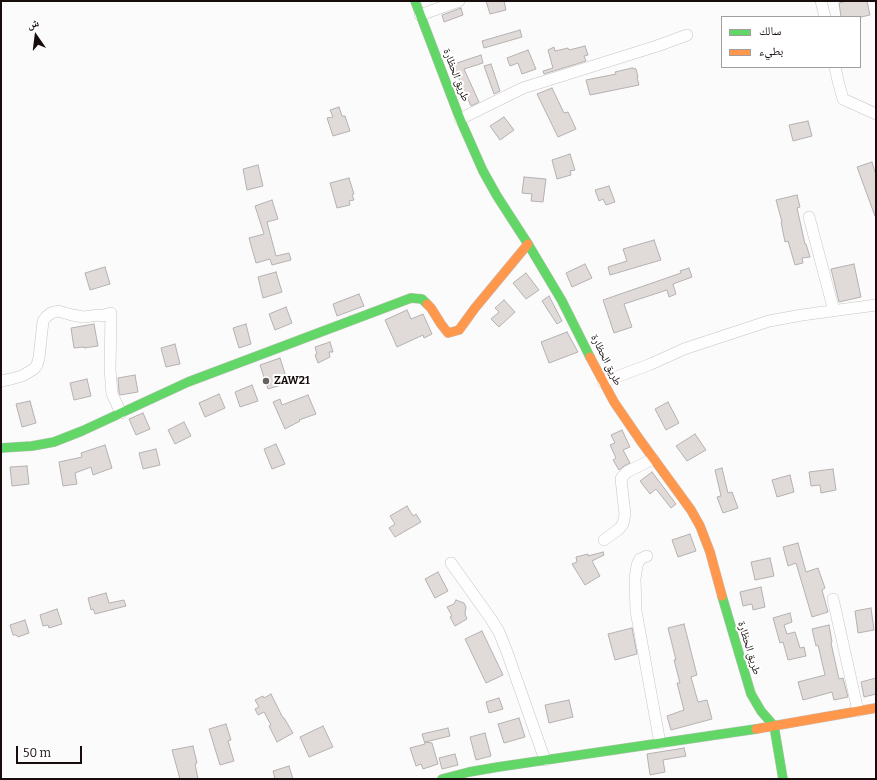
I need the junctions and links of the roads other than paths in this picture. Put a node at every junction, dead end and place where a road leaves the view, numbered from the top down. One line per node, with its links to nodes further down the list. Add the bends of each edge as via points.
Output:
1 (415, 1): 4 (street, طريق الحظارة)
2 (460, 1): 4 (street)
3 (821, 1): 5 (street)
4 (420, 15): 9 (street, طريق الحظارة)
5 (825, 16)
6 (687, 35): 9 (street, via 523,88)
7 (835, 68): 8 (street, via 843,98)
8 (876, 114)
9 (460, 119): 11 (street, طريق الحظارة, via 493,190)
10 (809, 217): 13 (street)
11 (528, 244): 15 (street, طريق الحظارة, via 562,301); 16 (street, via 459,330 448,333 432,308 422,299 411,298 188,382)
12 (876, 305): 13 (street)
13 (834, 311): 15 (street, via 769,321 684,349)
14 (1, 381): 16 (street, via 22,376 37,365 43,321 51,313 84,317 111,313 112,394)
15 (603, 382): 18 (street, طريق الحظارة, via 626,422)
16 (121, 414): 17 (street, via 54,442)
17 (1, 448)
18 (654, 459): 19 (street, via 622,477 625,514 623,524 619,530); 25 (street, طريق الحظارة, via 691,510 704,534 751,694)
19 (604, 540)
20 (647, 556): 26 (street, via 640,559 637,564 636,611)
21 (451, 563): 27 (street, via 499,632)
22 (833, 599): 24 (street)
23 (876, 708): 24 (street)
24 (858, 711): 25 (street)
25 (774, 726): 26 (street); 30 (street)
26 (660, 742): 27 (street)
27 (545, 760): 28 (street, via 469,772)
28 (456, 777): 29 (street)
29 (442, 779)
30 (783, 779)

